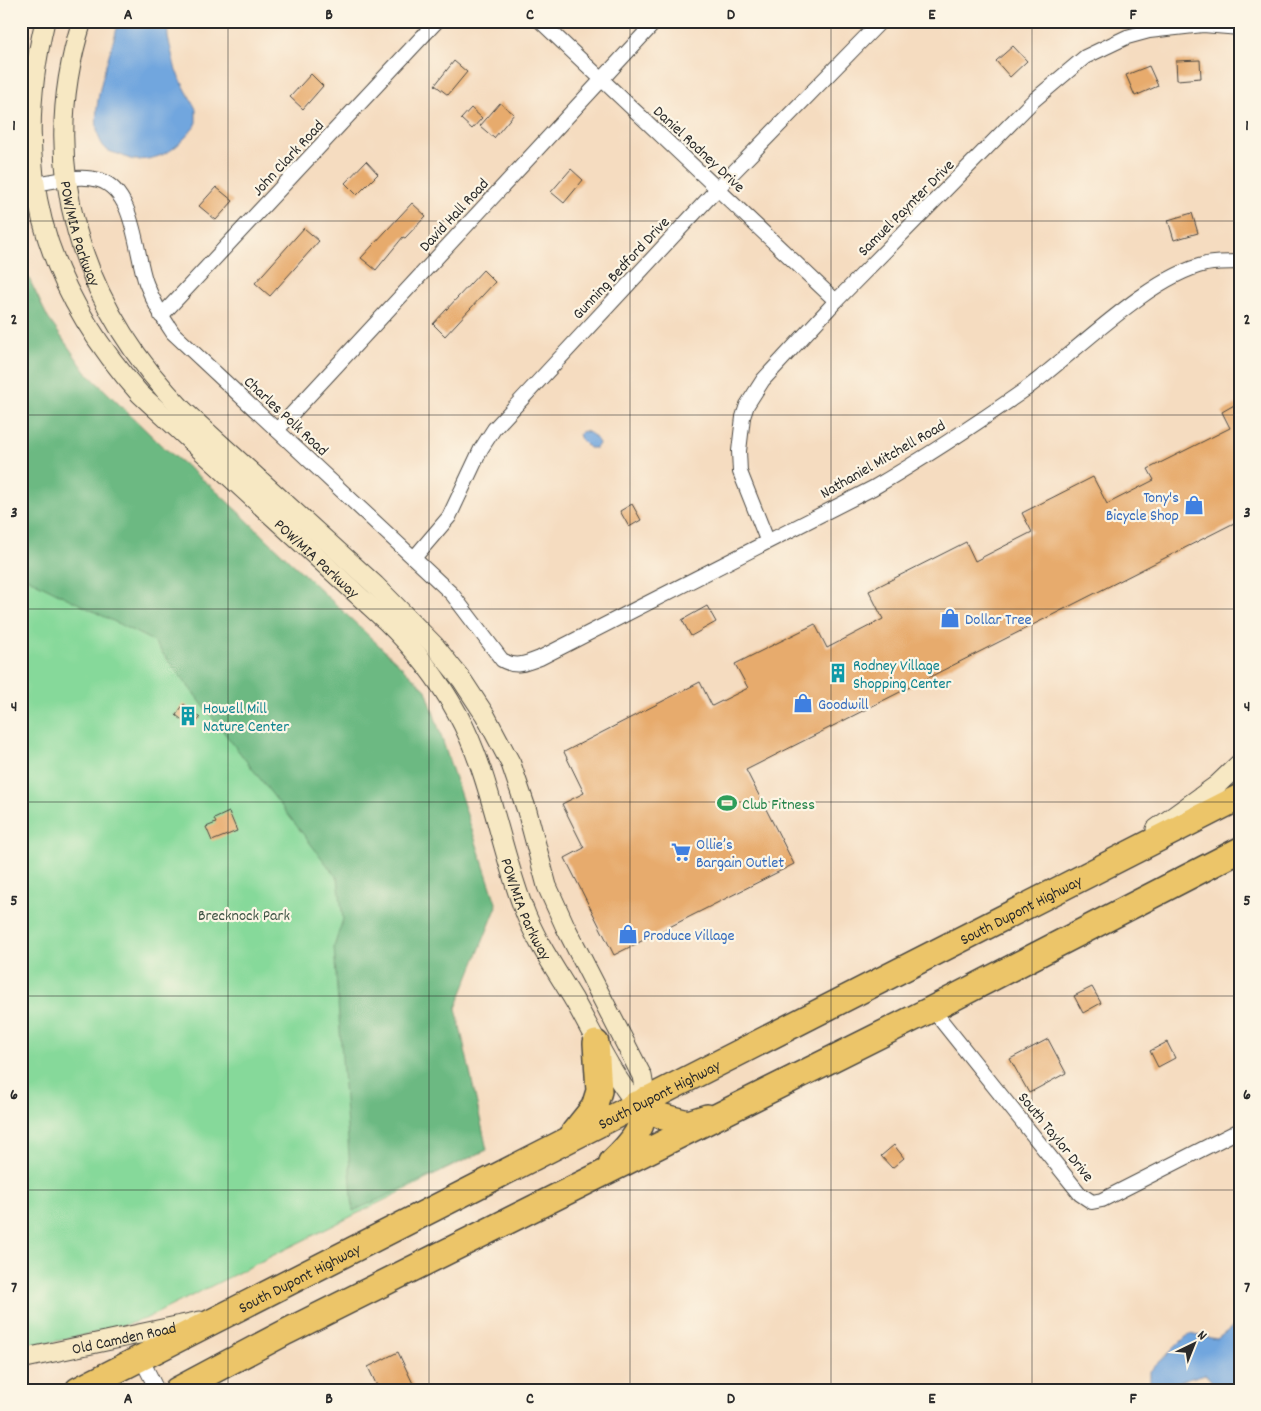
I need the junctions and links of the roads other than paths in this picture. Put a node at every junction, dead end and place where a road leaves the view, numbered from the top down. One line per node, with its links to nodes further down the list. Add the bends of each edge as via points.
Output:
1 (46, 21): 10 (main road, POW/MIA Parkway, via 39,49 31,121)
2 (82, 21): 9 (main road, POW/MIA Parkway, via 64,115 62,148)
3 (437, 21): 14 (street, John Clark Road)
4 (540, 21): 8 (street, Daniel Rodney Drive)
5 (656, 21): 8 (street, David Hall Road)
6 (880, 21): 11 (street, Gunning Bedford Drive)
7 (1240, 28): 13 (street, Samuel Paynter Drive, via 1204,24 1149,31 1127,37 1085,57 1034,101)
8 (602, 80): 11 (street, Daniel Rodney Drive); 15 (street, David Hall Road)
9 (65, 180): 10 (street, Charles Polk Road); 14 (street, Charles Polk Road, via 98,179 111,185 121,196 146,281); 20 (main road, POW/MIA Parkway, via 94,285 122,334 160,386 375,585 434,645 485,715)
10 (35, 184): 21 (main road, POW/MIA Parkway, via 39,212 60,274 75,305 106,353 153,406 406,640 435,676 458,714)
11 (718, 188): 13 (street, Daniel Rodney Drive); 17 (street, Gunning Bedford Drive, via 489,435 449,517)
12 (1240, 262): 16 (street, Nathaniel Mitchell Road, via 1206,264 1185,271 1148,293 1027,388 926,457 873,488)
13 (836, 301): 16 (street, Samuel Paynter Drive, via 763,380 743,417 740,472)
14 (162, 316): 15 (street, Charles Polk Road, via 191,350)
15 (277, 430): 17 (street, Charles Polk Road)
16 (767, 540): 18 (street, Nathaniel Mitchell Road)
17 (414, 558): 18 (street, Charles Polk Road, via 463,606 502,660 520,666)
18 (552, 652)
19 (1240, 763): 25 (main road, via 1189,806)
20 (511, 764): 21 (main road); 29 (main road, POW/MIA Parkway, via 547,886 564,926 642,1076)
21 (482, 775): 28 (main road, POW/MIA Parkway, via 523,908)
22 (1240, 796): 25 (highway, South Dupont Highway)
23 (1240, 836): 26 (highway)
24 (1240, 850): 26 (highway)
25 (1097, 868): 29 (highway, South Dupont Highway)
26 (1182, 880): 27 (highway)
27 (932, 1008): 30 (highway); 31 (street, South Taylor Drive, via 1080,1194 1092,1202 1102,1200)
28 (596, 1043): 29 (main road, POW/MIA Parkway, via 616,1079); 32 (highway, via 598,1092 594,1107)
29 (642, 1104): 30 (highway, via 688,1122); 32 (highway, South Dupont Highway); 33 (highway, via 639,1133)
30 (726, 1112): 33 (highway)
31 (1240, 1130)
32 (570, 1138): 34 (highway, South Dupont Highway)
33 (596, 1177): 39 (highway)
34 (226, 1315): 35 (highway, South Dupont Highway); 36 (main road, Old Camden Road)
35 (141, 1358): 37 (highway, South Dupont Highway); 38 (street)
36 (21, 1359)
37 (78, 1390)
38 (157, 1390)
39 (177, 1390)

